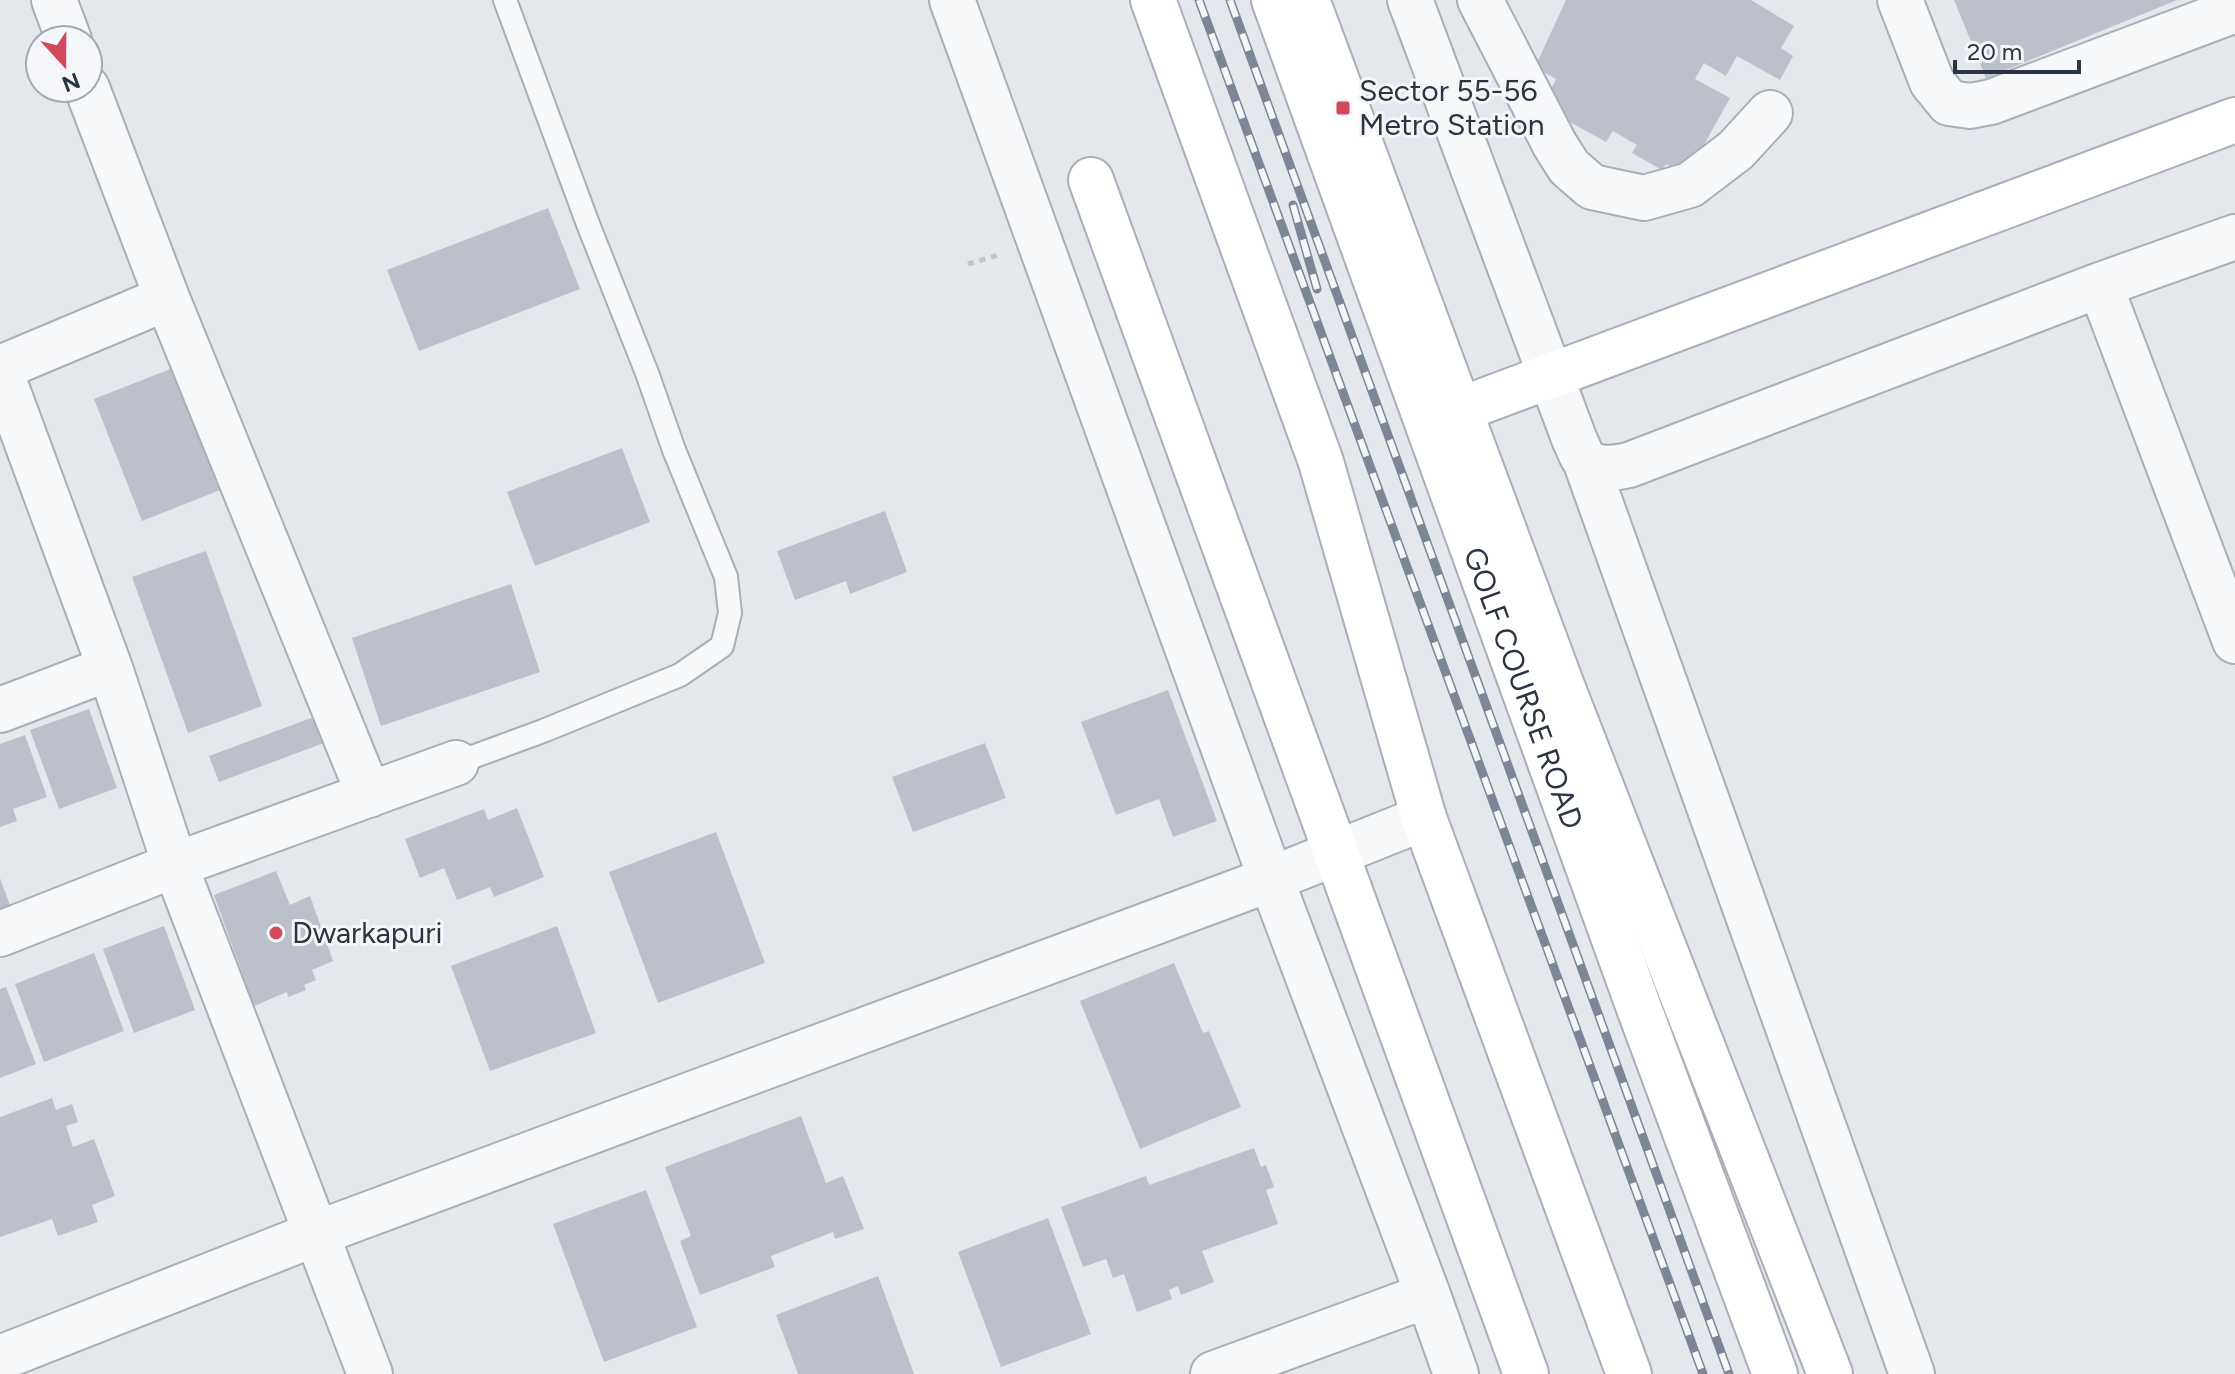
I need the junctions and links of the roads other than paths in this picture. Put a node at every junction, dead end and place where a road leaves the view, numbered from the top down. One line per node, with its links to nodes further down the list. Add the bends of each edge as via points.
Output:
1 (54, 0): 12 (street)
2 (505, 0): 27 (lane, via 726,577 730,613 722,646 680,675)
3 (952, 0): 32 (street)
4 (1153, 0): 29 (street, via 1321,462)
5 (1274, 0): 22 (street, GOLF COURSE ROAD)
6 (1307, 0): 22 (street)
7 (1410, 0): 21 (street)
8 (1480, 0): 14 (street, via 1555,145 1569,167 1592,187 1644,198 1690,185 1736,150)
9 (1900, 0): 11 (street, via 1932,82 1949,103 1970,106)
10 (2233, 0): 11 (street)
11 (2235, 8)
12 (63, 24)
13 (93, 104): 19 (street)
14 (1770, 113)
15 (2235, 120): 21 (street)
16 (1091, 180): 30 (street)
17 (2235, 237): 18 (street)
18 (2100, 285): 23 (street, via 1629,465 1599,467); 24 (street)
19 (167, 298): 20 (street); 28 (street)
20 (0, 369): 25 (street)
21 (1552, 377): 22 (street); 23 (street)
22 (1444, 416): 42 (street, GOLF COURSE ROAD, via 1639,1008); 43 (street, via 1567,700)
23 (1585, 460): 44 (street)
24 (2235, 641)
25 (110, 668): 26 (street); 31 (street)
26 (0, 710)
27 (456, 763): 28 (street)
28 (369, 795): 31 (street)
29 (1424, 818): 30 (street); 41 (street)
30 (1335, 852): 32 (street); 40 (street)
31 (175, 865): 33 (street); 34 (street)
32 (1271, 879): 34 (street); 35 (street)
33 (0, 934)
34 (315, 1234): 36 (street); 37 (street)
35 (1428, 1295): 38 (street); 39 (street)
36 (0, 1358)
37 (370, 1374)
38 (1213, 1374)
39 (1456, 1374)
40 (1526, 1374)
41 (1629, 1374)
42 (1775, 1374)
43 (1830, 1374)
44 (1912, 1374)

